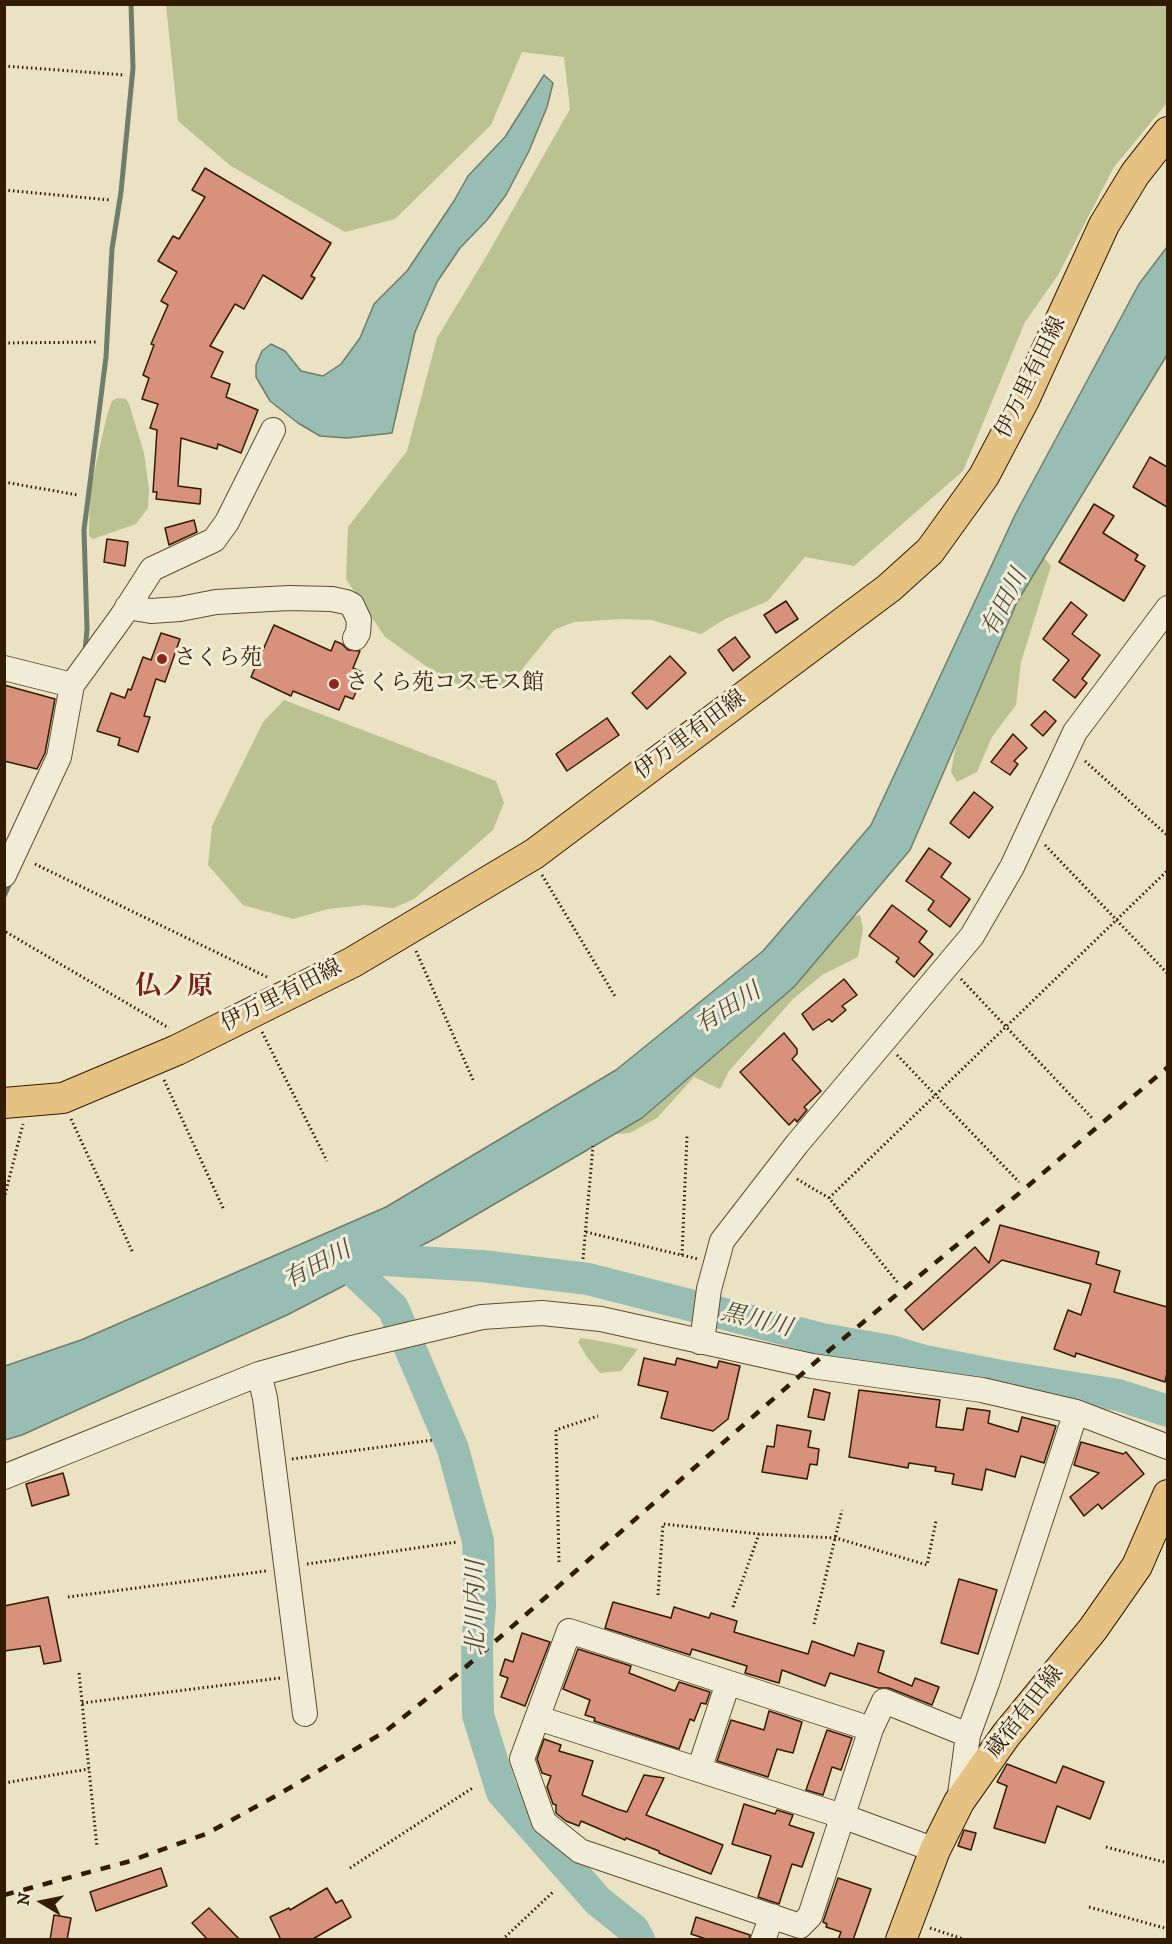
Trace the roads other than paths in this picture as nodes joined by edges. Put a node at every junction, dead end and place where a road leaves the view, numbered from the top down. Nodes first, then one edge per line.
1 (1167, 132) edge
2 (273, 430) dead end
3 (127, 607) junction
4 (1167, 608) edge
5 (355, 638) dead end
6 (4, 668) edge
7 (72, 685) junction
8 (4, 875) edge
9 (14, 1114) edge
10 (702, 1338) junction
11 (259, 1374) junction
12 (1076, 1412) junction
13 (1167, 1447) edge
14 (4, 1477) edge
15 (1167, 1495) edge
16 (728, 1683) junction
17 (305, 1714) dead end
18 (538, 1718) junction
19 (871, 1729) junction
20 (968, 1735) junction
21 (699, 1770) junction
22 (959, 1802) junction
23 (842, 1816) junction
24 (935, 1850) junction
25 (772, 1916) junction
26 (913, 1933) edge
27 (763, 1940) edge

1 - 9 main road, 伊万里有田線
2 - 3 street
3 - 5 street
3 - 7 street
4 - 10 street
6 - 7 street
7 - 8 street
10 - 11 street
10 - 12 street
11 - 14 street
11 - 17 street
12 - 13 street
12 - 20 street
15 - 22 main road, 蔵宿有田線
16 - 18 street
16 - 19 street
16 - 21 street
18 - 21 street
18 - 25 street
19 - 20 street
19 - 23 street
20 - 22 street
21 - 23 street
22 - 24 main road, 蔵宿有田線
23 - 24 street
23 - 25 street
24 - 26 main road, 蔵宿有田線
25 - 27 street

